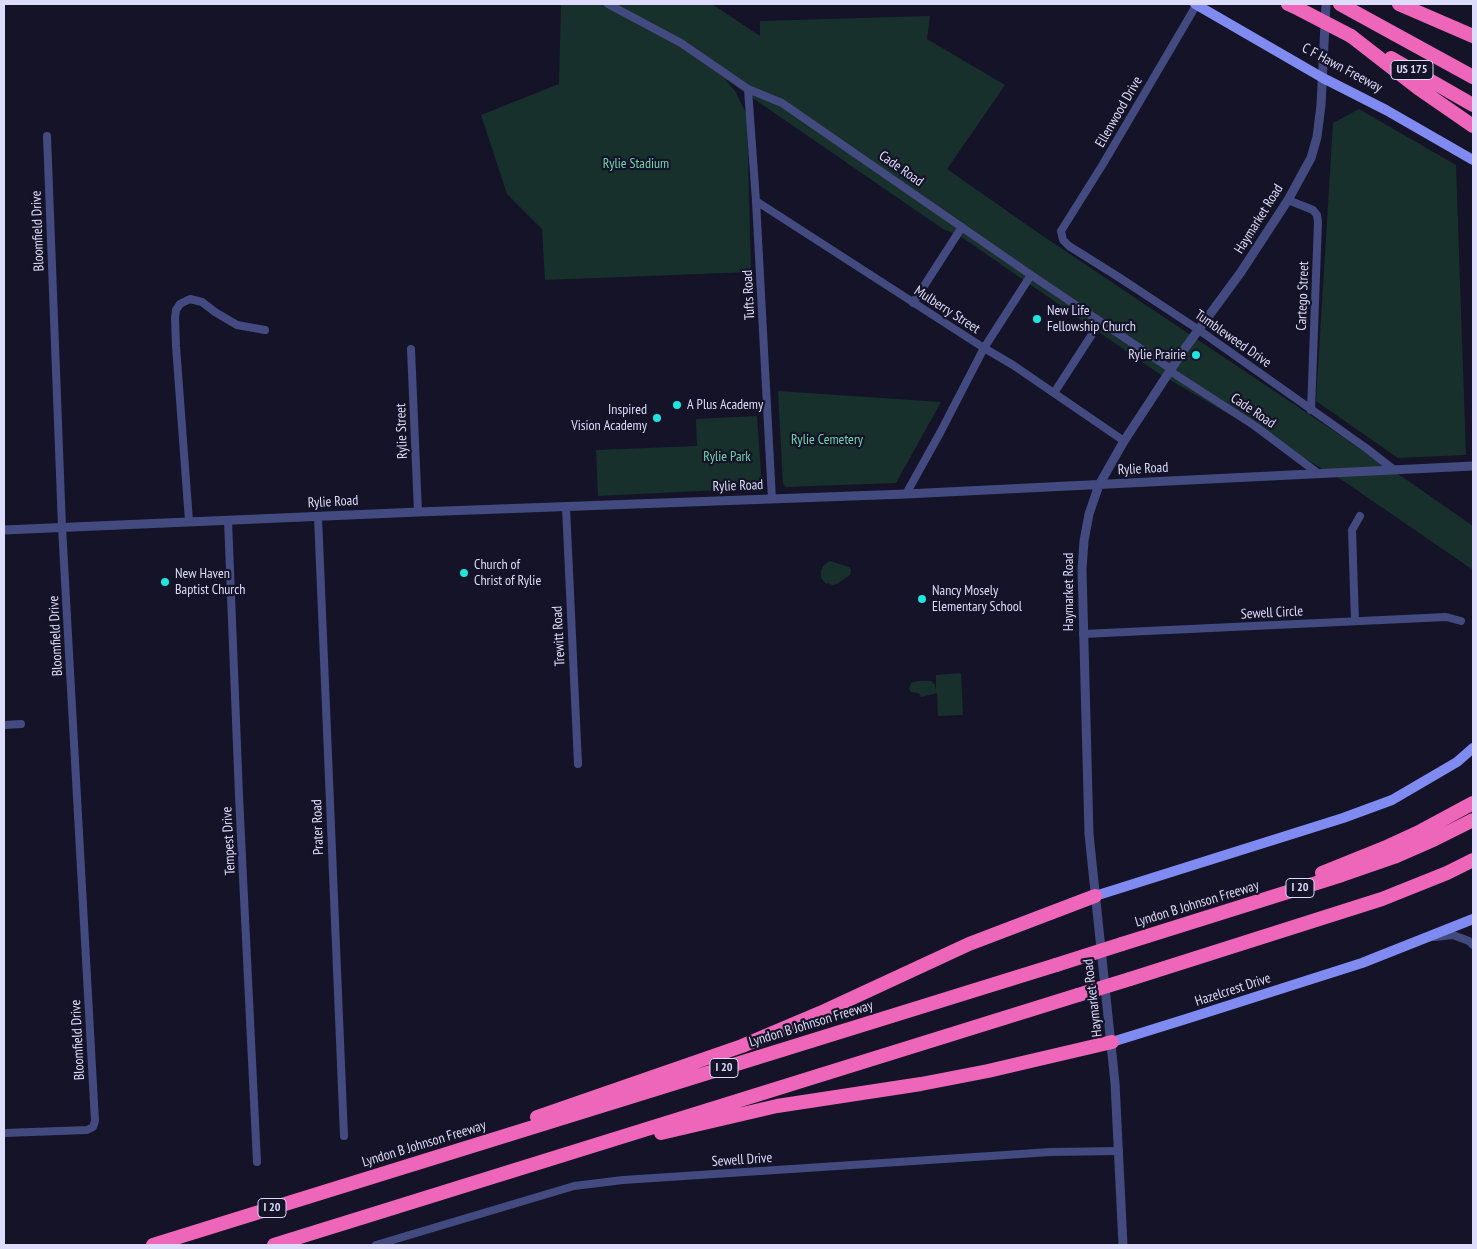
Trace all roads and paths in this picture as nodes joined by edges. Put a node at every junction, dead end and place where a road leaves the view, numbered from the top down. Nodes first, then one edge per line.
1 (608, 4) edge
2 (1196, 4) edge
3 (1326, 4) edge
4 (1399, 4) edge
5 (1294, 7) edge
6 (1346, 7) edge
7 (1351, 36) junction
8 (1473, 36) edge
9 (1473, 77) edge
10 (1323, 78) junction
11 (748, 89) junction
12 (1473, 105) edge
13 (1473, 126) edge
14 (47, 136) dead end
15 (1473, 160) edge
16 (1288, 200) junction
17 (756, 201) junction
18 (962, 227) junction
19 (1061, 231) joint
20 (1031, 275) junction
21 (913, 303) junction
22 (1100, 322) junction
23 (266, 330) dead end
24 (1200, 330) junction
25 (984, 348) junction
26 (411, 349) dead end
27 (1171, 370) junction
28 (1054, 393) junction
29 (1311, 410) junction
30 (1124, 441) junction
31 (1473, 466) edge
32 (1393, 469) junction
33 (1319, 474) junction
34 (1099, 486) junction
35 (906, 494) junction
36 (772, 499) junction
37 (566, 507) junction
38 (418, 512) junction
39 (1360, 516) dead end
40 (318, 517) junction
41 (228, 520) junction
42 (189, 522) junction
43 (62, 527) junction
44 (4, 530) edge
45 (1355, 621) junction
46 (1461, 621) dead end
47 (1083, 634) junction
48 (21, 724) dead end
49 (4, 725) edge
50 (1473, 748) edge
51 (578, 764) dead end
52 (1473, 803) edge
53 (1473, 820) edge
54 (1473, 860) edge
55 (1095, 896) junction
56 (1214, 915) junction
57 (1473, 920) edge
58 (1430, 937) junction
59 (1473, 945) edge
60 (1112, 1042) junction
61 (4, 1133) edge
62 (344, 1136) dead end
63 (1119, 1151) junction
64 (550, 1159) junction
65 (257, 1162) dead end
66 (391, 1171) junction
67 (153, 1245) edge
68 (274, 1245) edge
69 (376, 1245) edge
70 (1123, 1245) edge

1 - 11 street, Cade Road
2 - 10 main road, C F Hawn Freeway
2 - 19 street, Ellenwood Drive
3 - 10 street, Haymarket Road
4 - 8 highway
5 - 7 highway, US 175, bridge
6 - 9 highway, US 175
7 - 12 highway, US 175
7 - 13 highway
10 - 15 main road, C F Hawn Freeway
10 - 16 street, Haymarket Road
11 - 17 street, Tufts Road
11 - 18 street, Cade Road
14 - 43 street, Bloomfield Drive
16 - 24 street, Haymarket Road
16 - 29 street, Cartego Street
17 - 21 street, Mulberry Street
17 - 36 street, Tufts Road
18 - 20 street, Cade Road
18 - 21 street
19 - 24 street, Tumbleweed Drive
20 - 22 street, Cade Road
20 - 25 street
21 - 25 street, Mulberry Street
22 - 27 street, Cade Road
22 - 28 street
23 - 42 street
24 - 27 street, Haymarket Road
24 - 29 street, Tumbleweed Drive
25 - 28 street, Mulberry Street
25 - 35 street
26 - 38 street, Rylie Street
27 - 30 street, Haymarket Road
27 - 33 street, Cade Road
28 - 30 street, Mulberry Street
29 - 32 street, Tumbleweed Drive
30 - 34 street, Haymarket Road
31 - 32 street, Rylie Road
32 - 33 street, Rylie Road
33 - 34 street, Rylie Road
34 - 35 street, Rylie Road
34 - 47 street, Haymarket Road
35 - 36 street, Rylie Road
36 - 37 street, Rylie Road
37 - 38 street, Rylie Road
37 - 51 street, Trewitt Road
38 - 40 street, Rylie Road
39 - 45 street
40 - 41 street, Rylie Road
40 - 62 street, Prater Road
41 - 42 street, Rylie Road
41 - 65 street, Tempest Drive
42 - 43 street, Rylie Road
43 - 44 street, Rylie Road
43 - 61 street, Bloomfield Drive
45 - 46 street, Sewell Circle
45 - 47 street, Sewell Circle
47 - 55 street, Haymarket Road
48 - 49 street
50 - 55 main road
52 - 56 highway
53 - 56 highway, Lyndon B Johnson Freeway / I 20
54 - 64 highway, bridge
55 - 60 street, Haymarket Road
55 - 66 highway
56 - 66 highway, Lyndon B Johnson Freeway / I 20, bridge
57 - 58 main road
58 - 59 street
58 - 60 main road, Hazelcrest Drive
60 - 63 street, Haymarket Road
60 - 64 highway
63 - 69 street, Sewell Drive
63 - 70 street, Haymarket Road
64 - 68 highway
66 - 67 highway, Lyndon B Johnson Freeway / I 20

